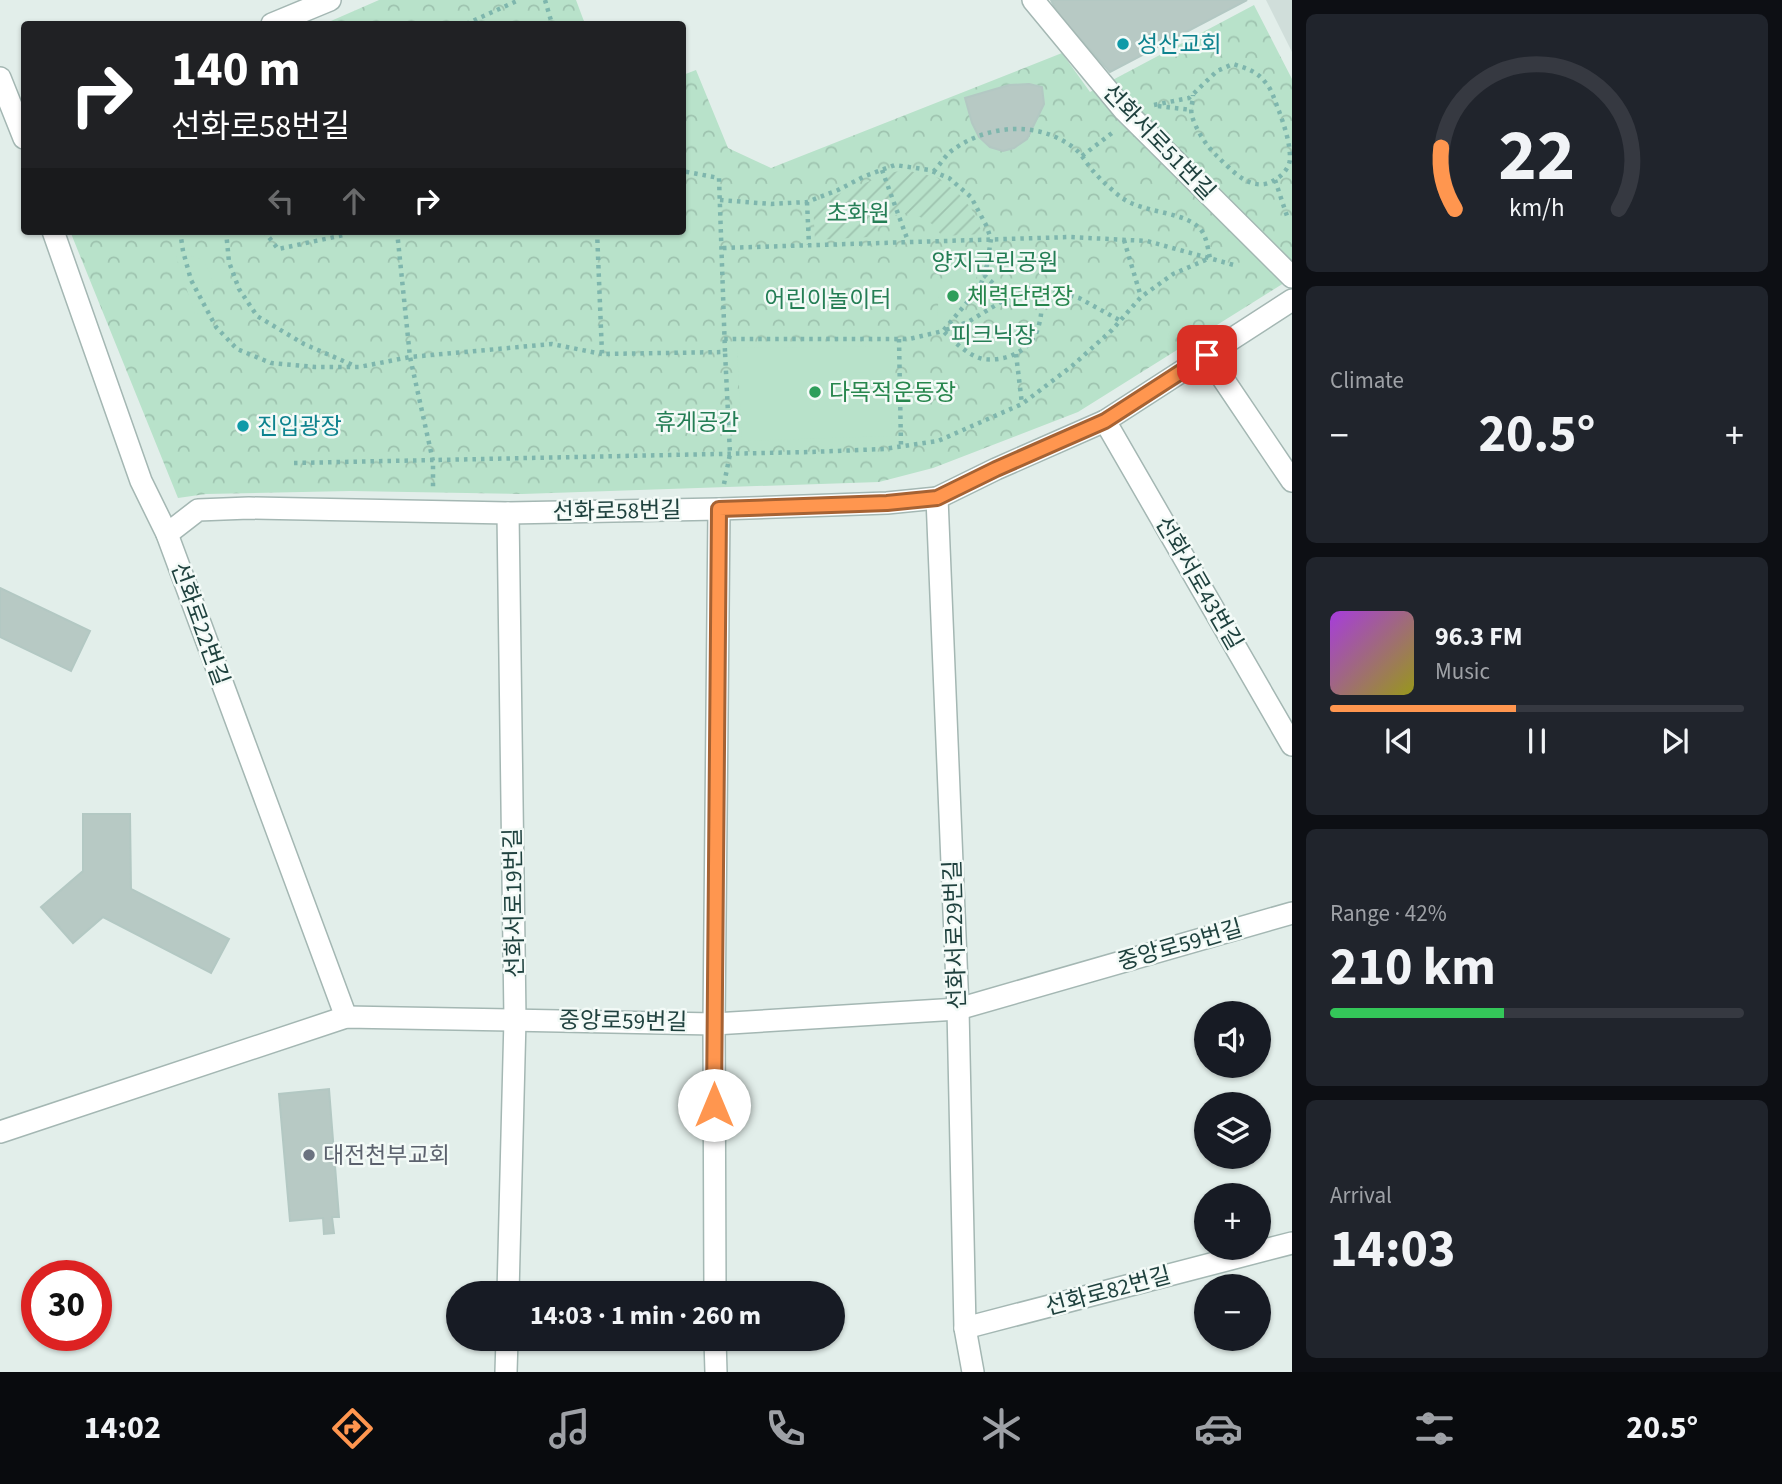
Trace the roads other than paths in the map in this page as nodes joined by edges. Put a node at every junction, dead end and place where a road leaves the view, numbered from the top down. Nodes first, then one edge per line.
1 (330, 0) edge
2 (1033, 0) edge
3 (279, 21) edge
4 (0, 78) edge
5 (21, 125) edge
6 (55, 235) edge
7 (1292, 277) edge
8 (1292, 300) edge
9 (1207, 355) junction
10 (1105, 421) junction
11 (1292, 481) edge
12 (937, 498) junction
13 (719, 509) junction
14 (508, 513) junction
15 (167, 534) junction
16 (1292, 745) edge
17 (1292, 913) edge
18 (958, 1009) junction
19 (346, 1017) junction
20 (515, 1019) junction
21 (714, 1024) junction
22 (0, 1132) edge
23 (1292, 1243) edge
24 (508, 1281) edge
25 (715, 1281) edge
26 (965, 1328) junction
27 (507, 1351) edge
28 (715, 1351) edge
29 (506, 1372) edge
30 (716, 1372) edge
31 (972, 1372) edge

1 - 3 street
2 - 7 street, 선화서로51번길
4 - 5 street
6 - 15 street, 선화로22번길
8 - 9 street, 선화로58번길
9 - 10 street, 선화로58번길
9 - 11 street
10 - 12 street, 선화로58번길
10 - 16 street, 선화서로43번길
12 - 13 street, 선화로58번길
12 - 18 street, 선화서로29번길
13 - 14 street, 선화로58번길
13 - 21 street
14 - 15 street, 선화로58번길
14 - 20 street, 선화서로19번길
15 - 19 street, 선화로22번길
17 - 18 street, 중앙로59번길
18 - 21 street, 중앙로59번길
18 - 26 street, 선화서로29번길
19 - 20 street, 중앙로59번길
19 - 22 street, 중앙로59번길
20 - 21 street, 중앙로59번길
20 - 24 street, 선화서로19번길
21 - 25 street
23 - 26 street, 선화로82번길
26 - 31 street, 선화서로29번길
27 - 29 street
28 - 30 street

